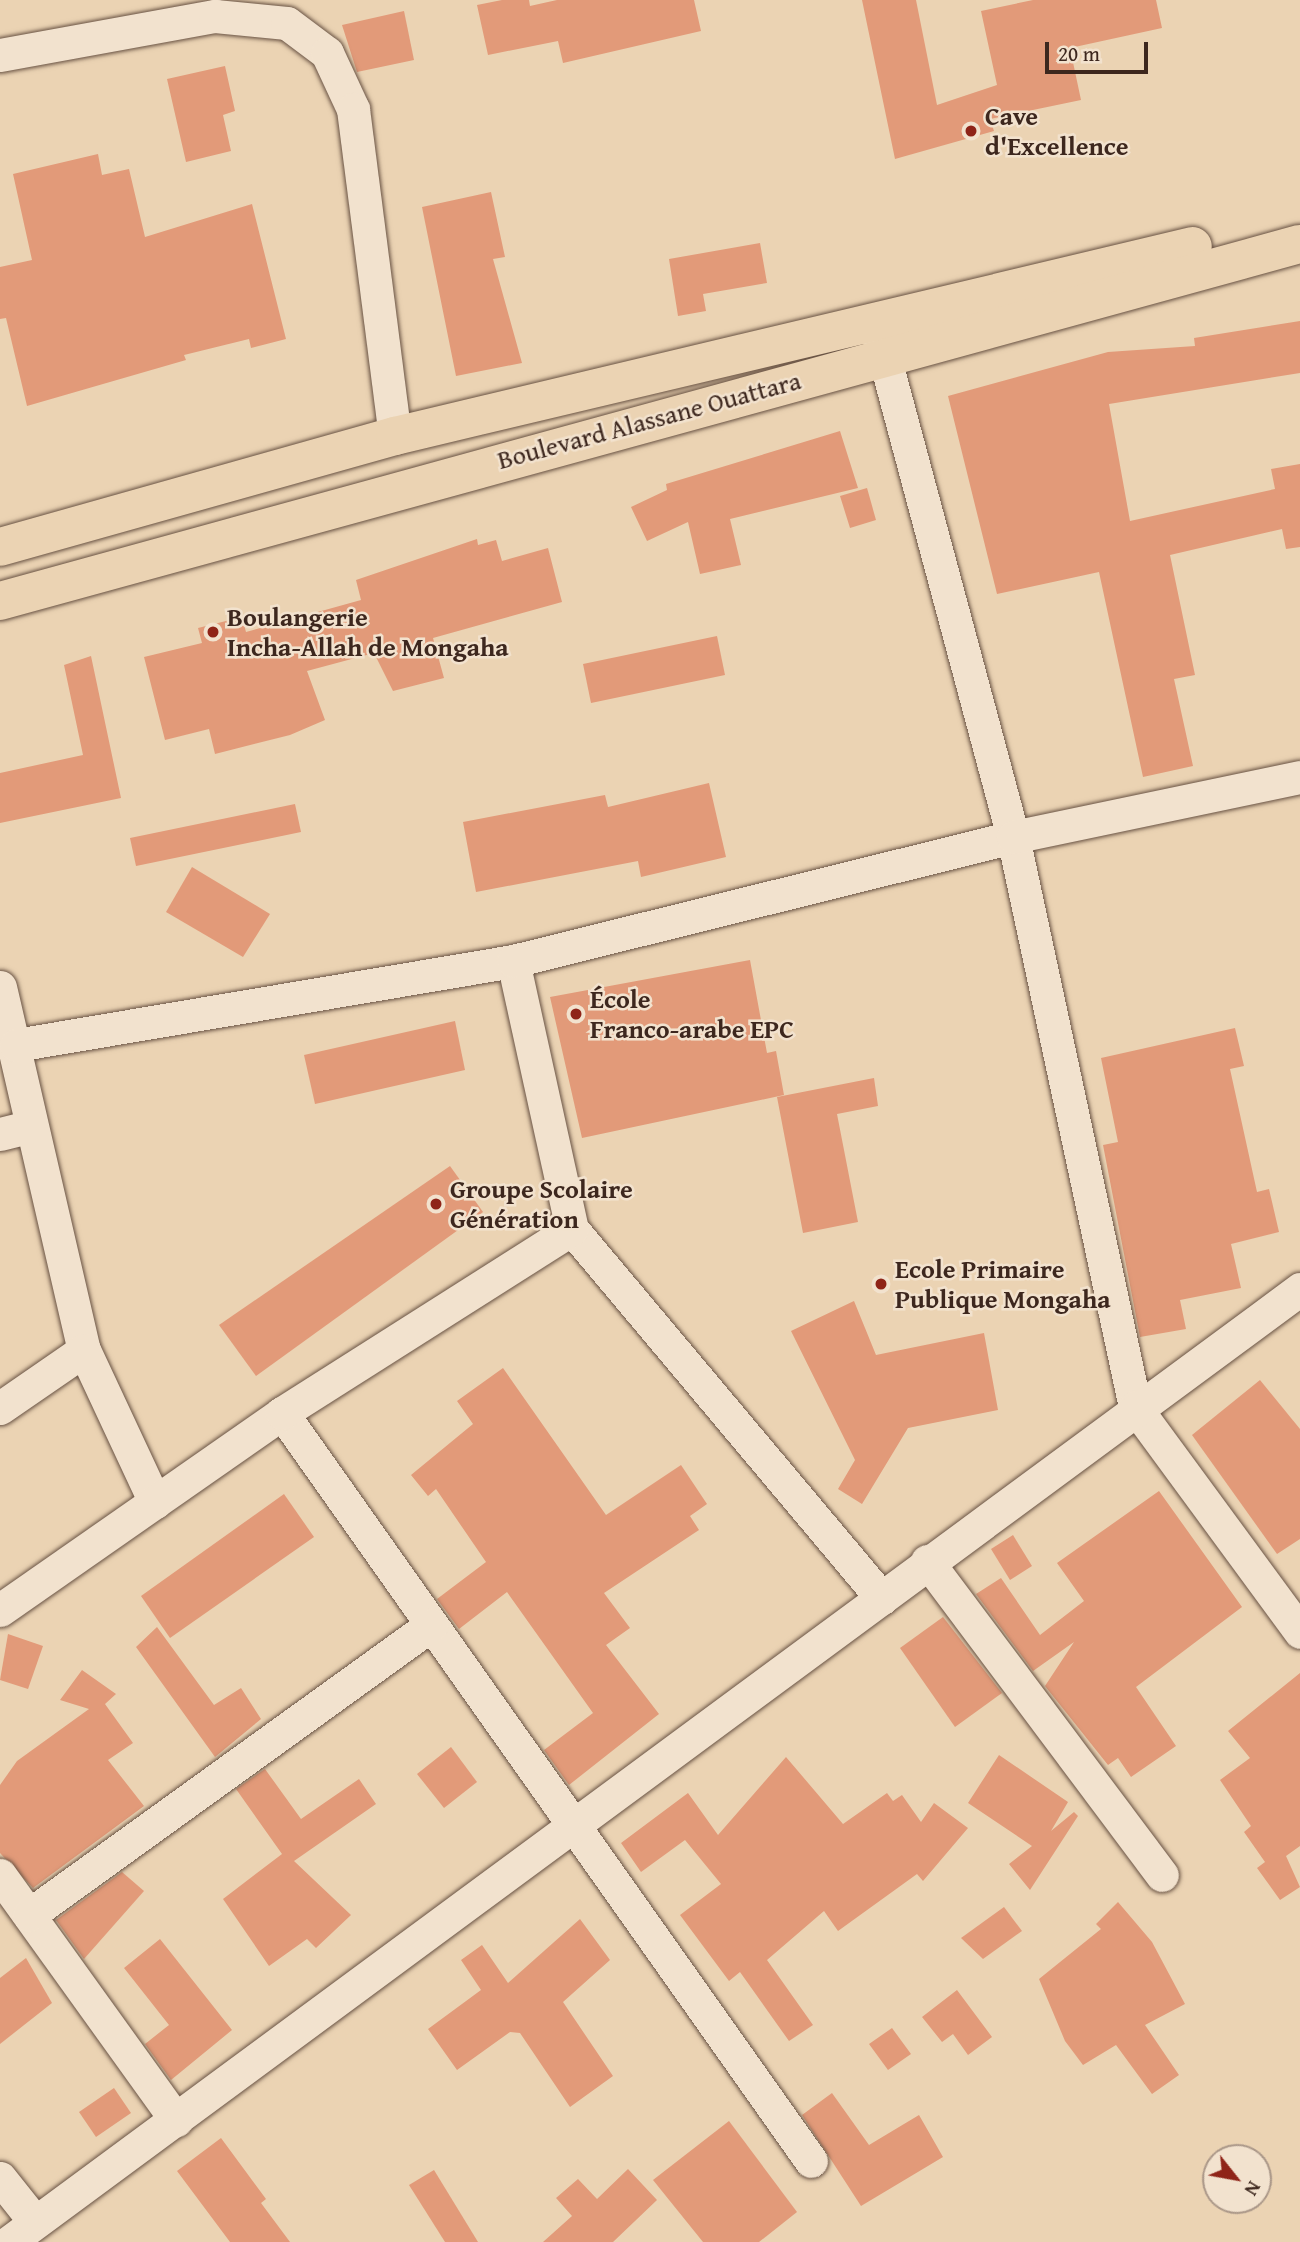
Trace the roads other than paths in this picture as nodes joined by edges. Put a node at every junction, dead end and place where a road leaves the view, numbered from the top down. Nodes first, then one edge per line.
1 (0, 55) edge
2 (1300, 220) edge
3 (1300, 244) edge
4 (879, 340) junction
5 (395, 436) junction
6 (0, 547) edge
7 (0, 601) edge
8 (1300, 777) edge
9 (1013, 837) junction
10 (513, 961) junction
11 (0, 987) edge
12 (16, 1045) junction
13 (15, 1130) edge
14 (572, 1229) junction
15 (1300, 1289) edge
16 (84, 1350) junction
17 (1135, 1407) junction
18 (0, 1408) edge
19 (282, 1413) junction
20 (155, 1502) junction
21 (927, 1561) junction
22 (882, 1598) junction
23 (0, 1610) edge
24 (431, 1625) junction
25 (1300, 1632) edge
26 (575, 1826) junction
27 (0, 1875) edge
28 (1162, 1875) dead end
29 (29, 1915) junction
30 (176, 2120) junction
31 (811, 2161) dead end
32 (0, 2178) edge
33 (35, 2222) junction
34 (9, 2242) edge

1 - 5 street
2 - 4 main road, Boulevard Alassane Ouattara
3 - 4 main road, Boulevard Alassane Ouattara
4 - 5 main road, Boulevard Alassane Ouattara
4 - 7 main road, Boulevard Alassane Ouattara
4 - 9 street
5 - 6 main road, Boulevard Alassane Ouattara
8 - 9 street
9 - 10 street
9 - 17 street
10 - 12 street
10 - 14 street
11 - 12 street
12 - 13 street
13 - 16 street
14 - 19 street
14 - 22 street
15 - 17 street
16 - 18 street
16 - 20 street
17 - 21 street
17 - 25 street
19 - 20 street
19 - 24 street
20 - 23 street
21 - 22 street
21 - 28 street
22 - 26 street
24 - 26 street
24 - 29 street
26 - 30 street
26 - 31 street
27 - 29 street
29 - 30 street
30 - 33 street
32 - 33 street
33 - 34 street

